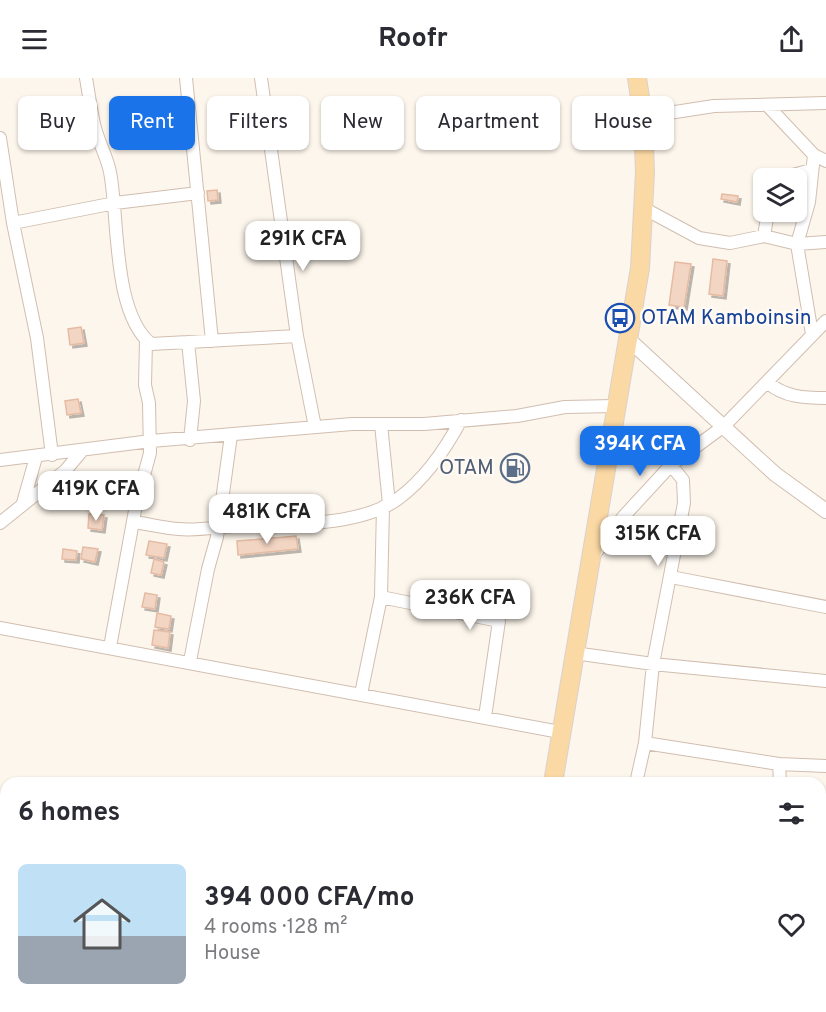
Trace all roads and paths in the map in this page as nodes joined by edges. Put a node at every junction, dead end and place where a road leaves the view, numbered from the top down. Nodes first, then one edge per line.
1 (86, 78) edge
2 (186, 78) edge
3 (261, 78) edge
4 (637, 78) edge
5 (640, 96) edge
6 (823, 101) edge
7 (767, 105) junction
8 (674, 112) edge
9 (0, 138) edge
10 (644, 150) edge
11 (814, 155) junction
12 (826, 161) edge
13 (811, 170) junction
14 (807, 171) edge
15 (198, 193) junction
16 (115, 203) junction
17 (645, 209) junction
18 (766, 222) edge
19 (13, 224) junction
20 (764, 236) junction
21 (826, 242) edge
22 (797, 244) junction
23 (826, 321) edge
24 (812, 334) junction
25 (297, 336) junction
26 (628, 339) junction
27 (146, 340) junction
28 (212, 341) junction
29 (188, 342) junction
30 (768, 383) junction
31 (826, 398) edge
32 (615, 406) junction
33 (461, 420) junction
34 (381, 424) junction
35 (724, 426) junction
36 (315, 427) junction
37 (231, 435) junction
38 (190, 440) junction
39 (151, 441) junction
40 (81, 452) junction
41 (52, 455) junction
42 (36, 457) junction
43 (0, 460) edge
44 (671, 465) junction
45 (23, 503) junction
46 (386, 506) junction
47 (826, 511) edge
48 (134, 522) junction
49 (0, 523) edge
50 (219, 527) junction
51 (589, 561) junction
52 (671, 577) junction
53 (381, 597) junction
54 (826, 607) edge
55 (0, 628) edge
56 (110, 647) junction
57 (574, 653) junction
58 (190, 662) junction
59 (652, 664) junction
60 (826, 681) edge
61 (360, 694) junction
62 (486, 717) junction
63 (561, 732) junction
64 (645, 742) junction
65 (779, 764) junction
66 (826, 766) edge
67 (554, 777) edge
68 (637, 777) edge
69 (780, 777) edge

1 - 16 street
2 - 15 street
3 - 25 street
4 - 5 main road
6 - 7 street
7 - 8 street
7 - 11 street
9 - 19 street
10 - 17 main road
11 - 12 street
11 - 13 street
13 - 14 street
13 - 22 street
15 - 16 street
15 - 28 street
16 - 19 street
16 - 27 street
17 - 20 street
17 - 26 main road
18 - 20 street
19 - 41 street
20 - 22 street
21 - 22 street
22 - 24 street
23 - 24 street
24 - 30 street
25 - 28 street
25 - 36 street
26 - 32 main road
26 - 35 street
27 - 29 street
27 - 39 street
28 - 29 street
29 - 38 street
30 - 31 street
30 - 35 street
32 - 33 street
32 - 51 main road
33 - 34 street
33 - 46 street
34 - 36 street
34 - 46 street
35 - 44 street
35 - 47 street
36 - 37 street
37 - 38 street
37 - 50 street
38 - 39 street
39 - 40 street
39 - 48 street
40 - 41 street
40 - 45 street
41 - 42 street
42 - 43 street
42 - 45 street
44 - 51 street
44 - 52 street
45 - 49 street
46 - 50 street
46 - 53 street
48 - 50 street
48 - 56 street
50 - 58 street
51 - 57 main road
52 - 54 street
52 - 59 street
53 - 61 street
53 - 62 street
55 - 56 street
56 - 58 street
57 - 59 street
57 - 63 main road
58 - 61 street
59 - 60 street
59 - 64 street
61 - 62 street
62 - 63 street
63 - 67 main road
64 - 65 street
64 - 68 street
65 - 66 street
65 - 69 street

